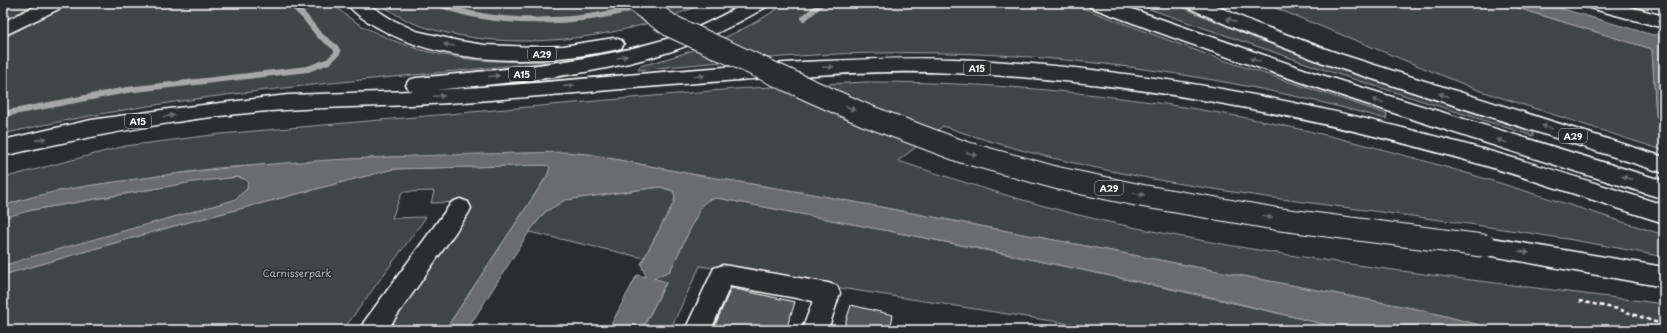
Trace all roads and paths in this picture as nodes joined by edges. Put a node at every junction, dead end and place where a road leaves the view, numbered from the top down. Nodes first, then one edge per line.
1 (56, 3) edge
2 (356, 3) edge
3 (638, 3) edge
4 (660, 3) edge
5 (732, 3) edge
6 (759, 3) edge
7 (1097, 3) edge
8 (1194, 3) edge
9 (1593, 3) edge
10 (1664, 22) edge
11 (3, 30) edge
12 (751, 63) junction
13 (275, 104) junction
14 (3, 148) edge
15 (1664, 165) edge
16 (1664, 190) edge
17 (460, 208) dead end
18 (1664, 214) edge
19 (1664, 277) edge
20 (1579, 301) dead end
21 (1664, 324) edge
22 (373, 330) edge
23 (698, 330) edge
24 (815, 330) edge

1 - 11 main road
5 -> 2 main road, A29
3 - 12 main road, A29, bridge
4 - 12 main road, bridge
13 -> 6 main road, A15
16 -> 7 main road, A29
15 -> 8 main road, A29
9 - 10 main road
12 -> 19 main road, A29, bridge
14 -> 13 main road, A15
13 -> 18 main road, A15
17 - 22 main road
20 - 21 path
23 - 24 main road

